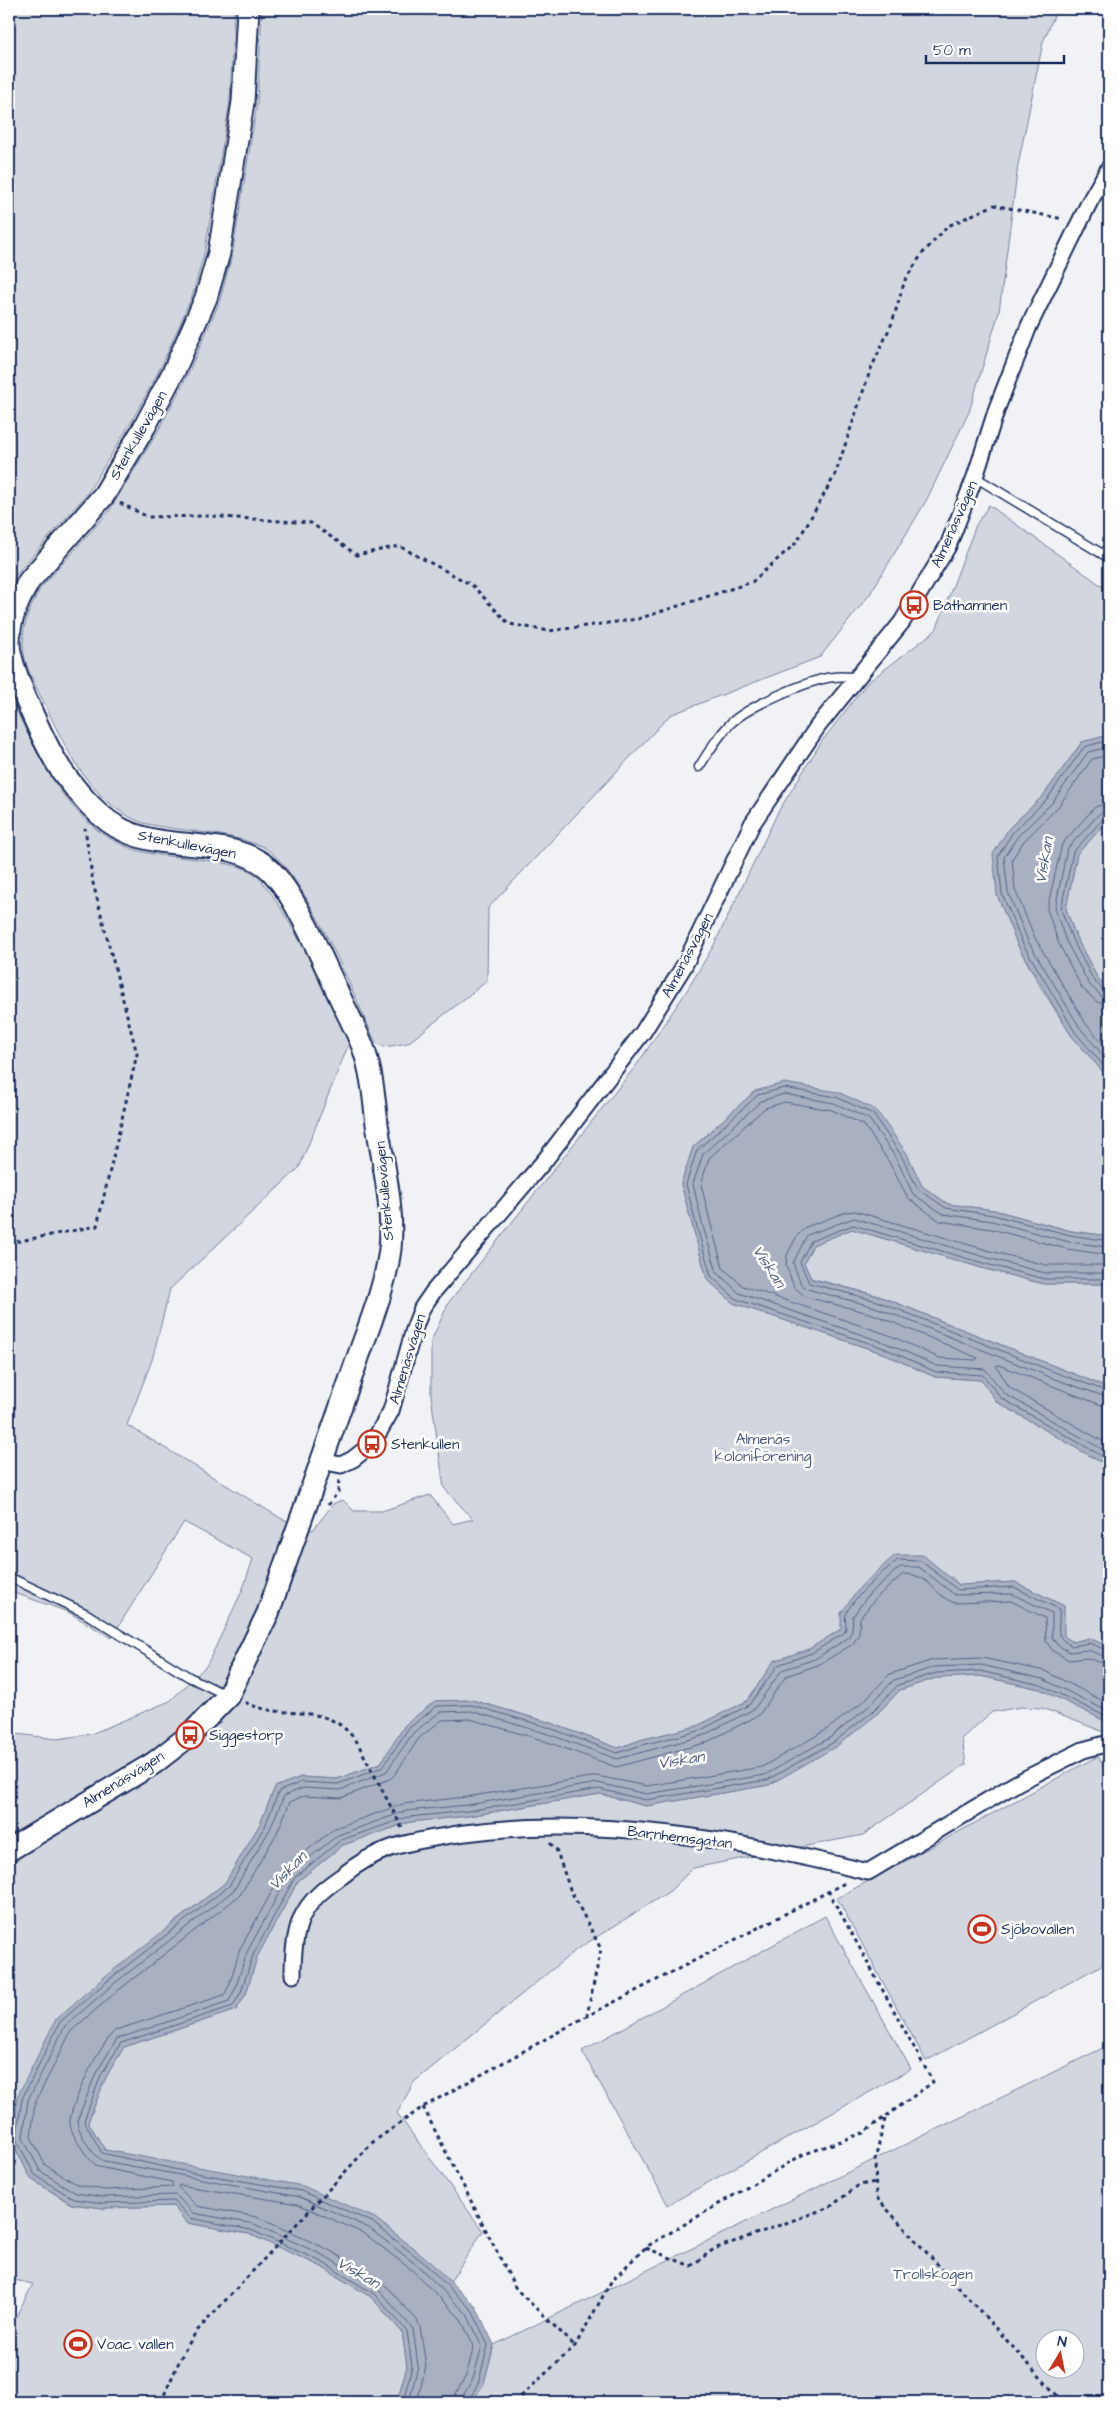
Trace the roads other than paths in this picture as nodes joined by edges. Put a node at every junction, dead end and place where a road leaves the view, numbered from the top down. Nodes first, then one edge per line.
1 (248, 9) edge
2 (1109, 168) edge
3 (975, 477) junction
4 (1109, 558) edge
5 (856, 677) junction
6 (700, 767) dead end
7 (321, 1461) junction
8 (9, 1577) edge
9 (228, 1696) junction
10 (1109, 1743) edge
11 (9, 1850) edge
12 (294, 1975) dead end

1 - 7 street, Stenkullevägen
2 - 3 street, Almenäsvägen
3 - 4 lane
3 - 5 street, Almenäsvägen
5 - 6 lane
5 - 7 street, Almenäsvägen
7 - 9 street, Almenäsvägen
8 - 9 lane
9 - 11 street, Almenäsvägen
10 - 12 street, Barnhemsgatan

